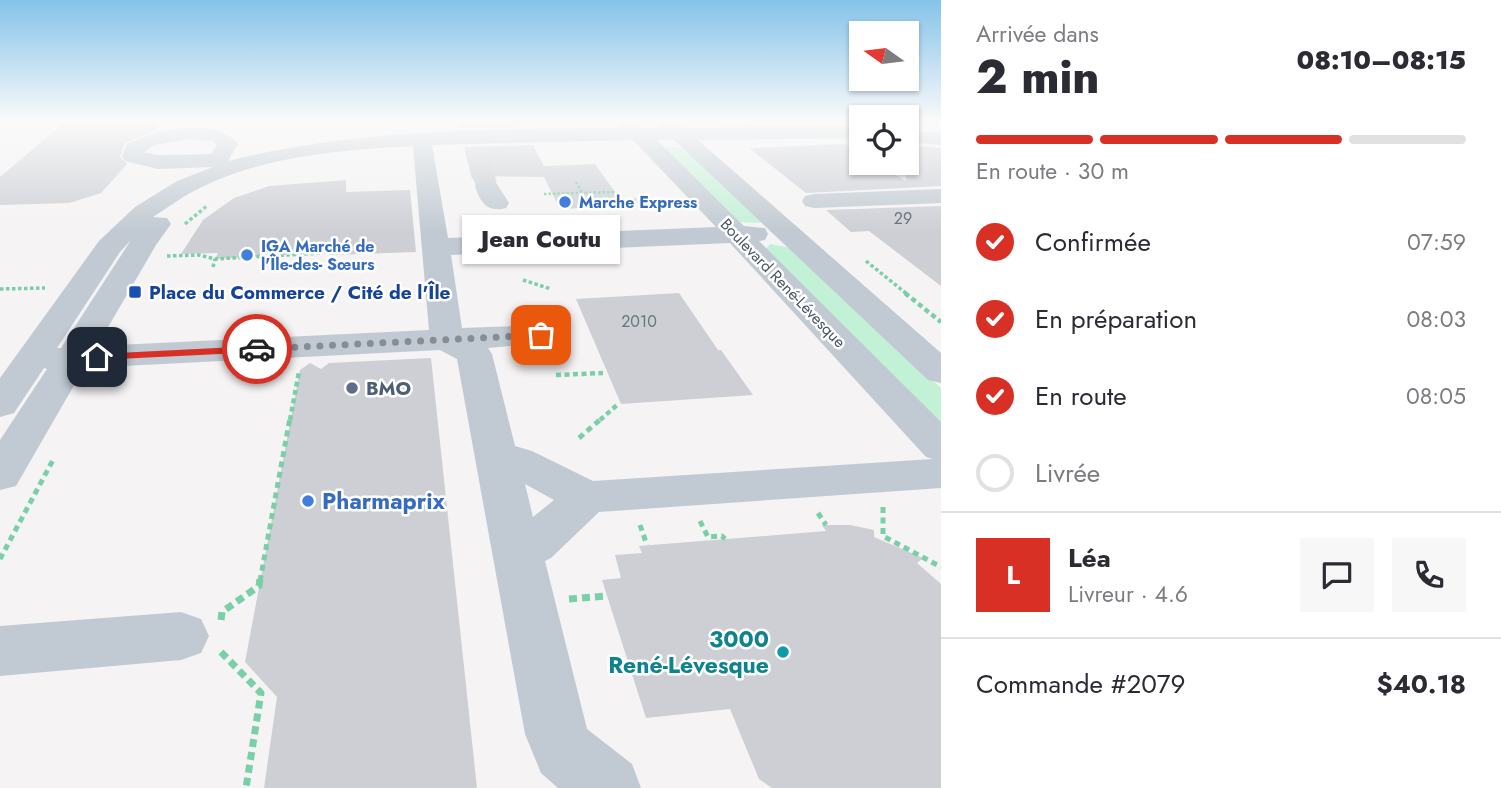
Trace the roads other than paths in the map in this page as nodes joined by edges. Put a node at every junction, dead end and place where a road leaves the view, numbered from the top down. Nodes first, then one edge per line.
1 (274, 158) edge
2 (425, 158) edge
3 (661, 158) edge
4 (705, 158) edge
5 (236, 166) junction
6 (941, 196) edge
7 (814, 201) dead end
8 (788, 233) junction
9 (738, 235) junction
10 (436, 247) junction
11 (541, 335) dead end
12 (447, 340) junction
13 (72, 358) junction
14 (32, 360) junction
15 (941, 372) edge
16 (0, 405) edge
17 (941, 447) edge
18 (497, 458) junction
19 (941, 473) edge
20 (0, 475) edge
21 (587, 497) junction
22 (516, 554) junction
23 (213, 624) road end
24 (0, 651) edge
25 (608, 788) edge

1 - 5 street
2 - 10 street
3 - 9 street, Boulevard René-Lévesque
4 - 8 street, Boulevard René-Lévesque
5 - 13 street
5 - 14 street
6 - 7 street
8 - 9 street
8 - 15 street, Boulevard René-Lévesque
9 - 10 street
9 - 17 street, Boulevard René-Lévesque
10 - 12 street
11 - 12 street
12 - 13 street
12 - 18 street
13 - 14 street
13 - 20 street
14 - 16 street
18 - 21 street
18 - 22 street
19 - 21 street
21 - 22 street
22 - 25 street
23 - 24 street

